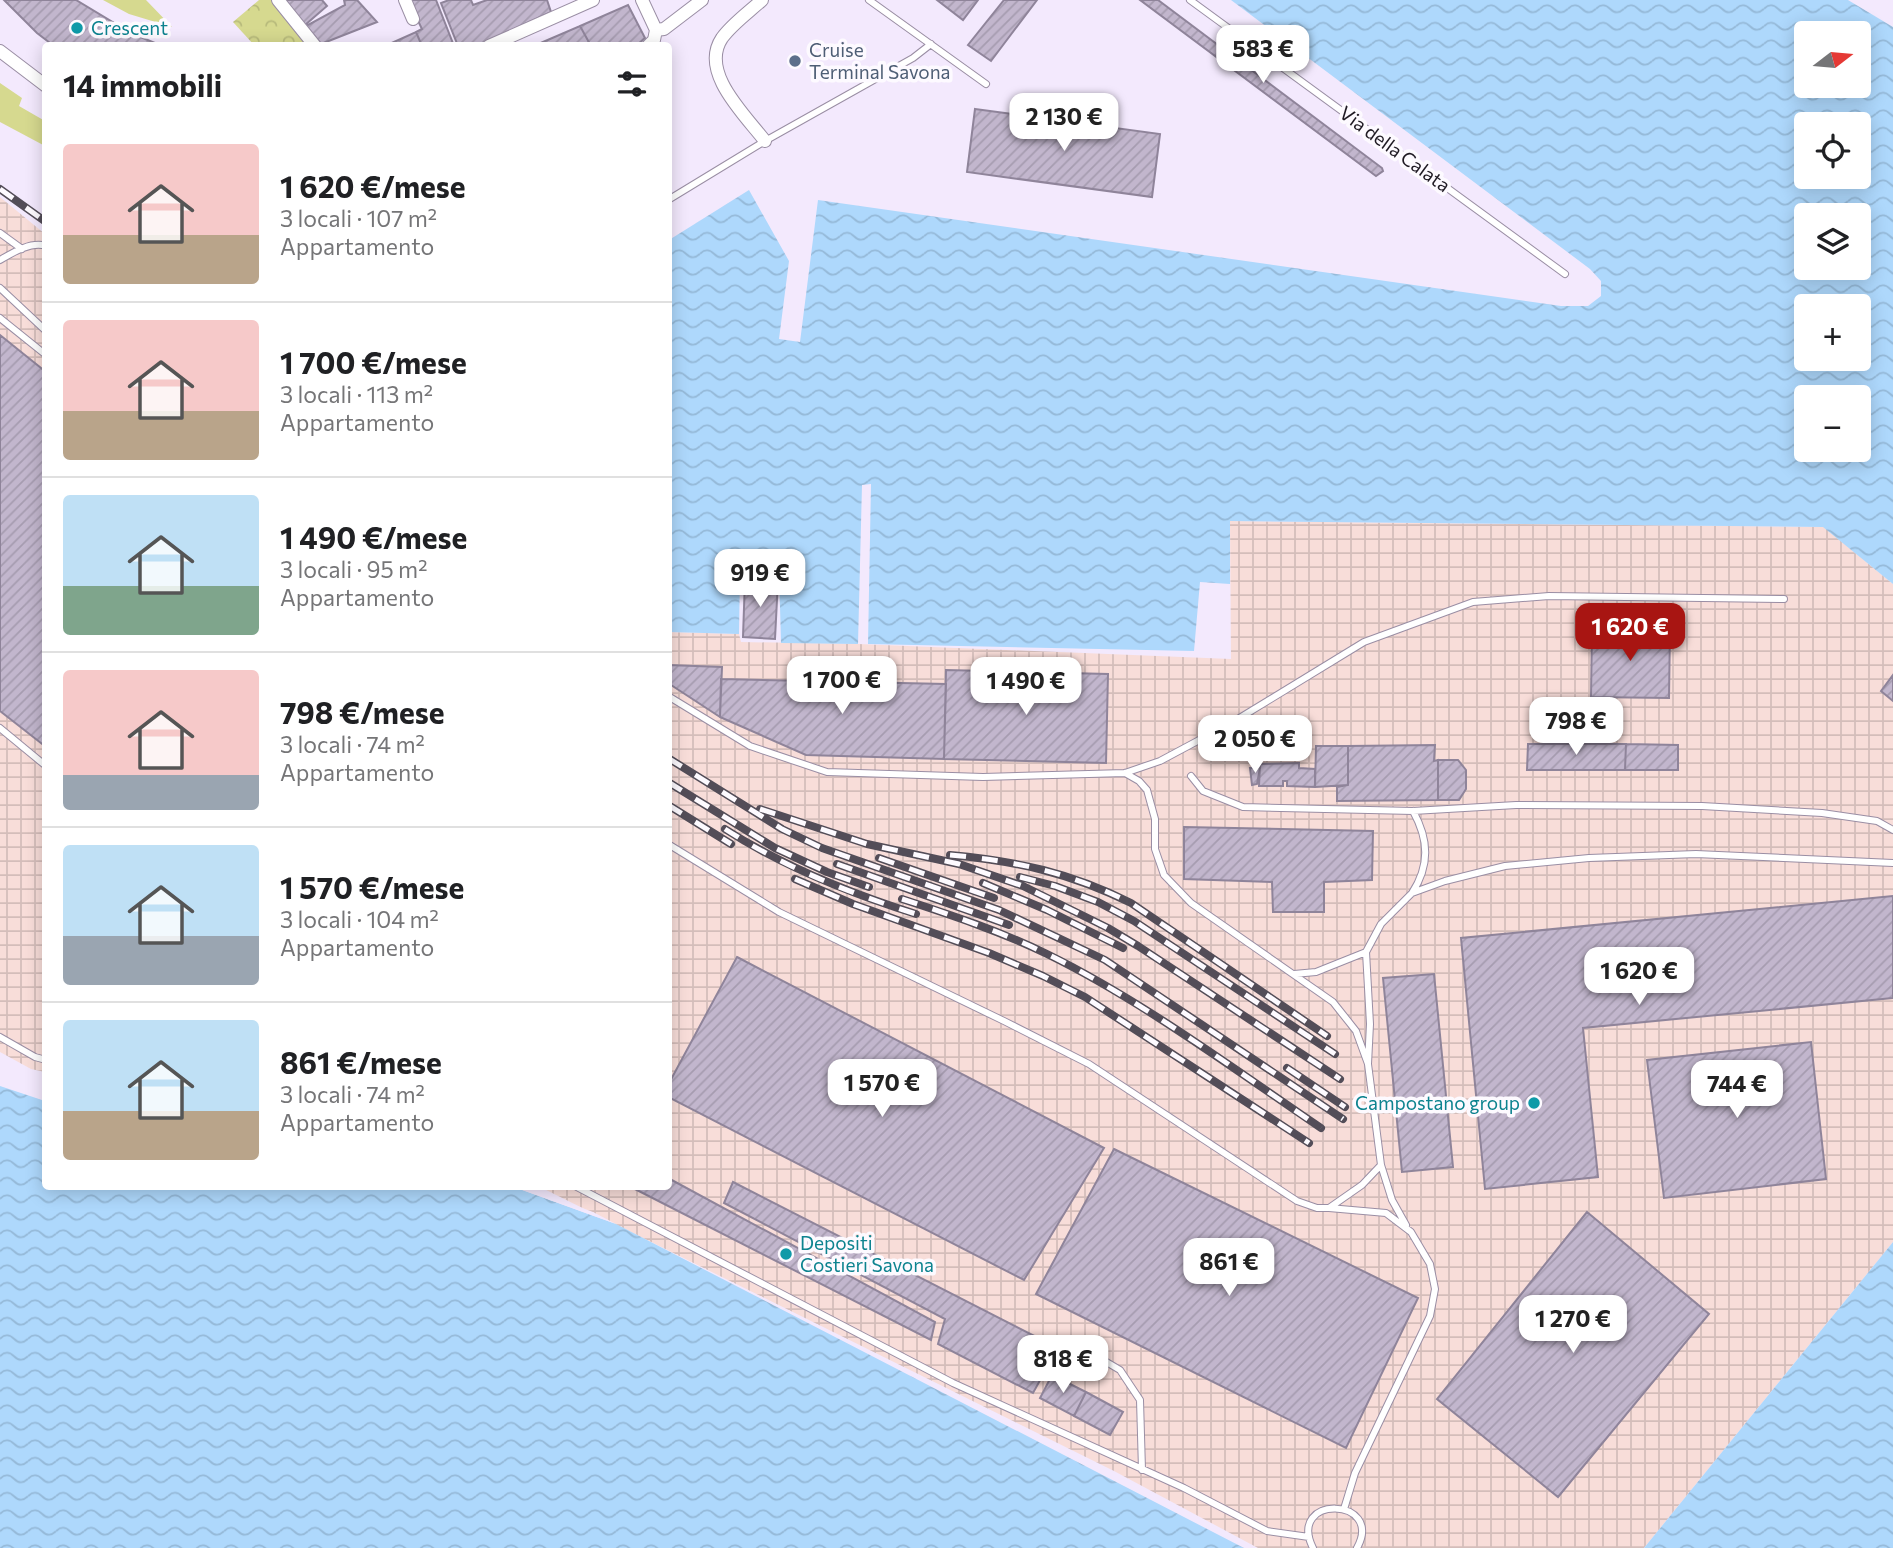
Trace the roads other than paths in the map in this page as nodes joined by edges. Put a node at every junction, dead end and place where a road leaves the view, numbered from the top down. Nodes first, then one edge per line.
1 (278, 0) edge
2 (405, 0) edge
3 (593, 0) edge
4 (642, 0) edge
5 (762, 0) edge
6 (869, 0) edge
7 (1190, 0) edge
8 (699, 1) edge
9 (568, 5) edge
10 (413, 19) dead end
11 (656, 30) junction
12 (312, 42) edge
13 (497, 42) edge
14 (652, 42) edge
15 (931, 44) junction
16 (0, 51) edge
17 (42, 83) edge
18 (986, 84) dead end
19 (765, 141) junction
20 (672, 198) edge
21 (0, 233) edge
22 (42, 245) edge
23 (22, 249) junction
24 (0, 261) edge
25 (1565, 274) dead end
26 (0, 288) edge
27 (0, 318) edge
28 (42, 327) edge
29 (42, 352) edge
30 (1784, 598) dead end
31 (672, 698) edge
32 (0, 729) edge
33 (42, 762) edge
34 (1125, 773) junction
35 (1191, 776) dead end
36 (1413, 811) junction
37 (1893, 830) edge
38 (672, 846) edge
39 (1893, 863) edge
40 (1412, 893) junction
41 (1366, 952) junction
42 (1294, 974) junction
43 (0, 1037) edge
44 (42, 1059) edge
45 (1368, 1064) junction
46 (1381, 1165) junction
47 (583, 1190) edge
48 (1329, 1208) junction
49 (1411, 1232) junction
50 (1086, 1350) dead end
51 (1142, 1470) junction
52 (1344, 1509) junction
53 (1361, 1535) junction
54 (1309, 1537) junction
55 (1313, 1548) edge
56 (1357, 1548) edge
57 (1365, 1548) edge

1 - 12 street
2 - 10 street
3 - 9 street
4 - 11 street
5 - 19 street
6 - 15 lane
7 - 25 lane, Via della Calata
8 - 11 street
9 - 13 street
11 - 14 street
15 - 18 lane
15 - 19 lane
16 - 17 street
19 - 20 lane
21 - 23 lane
22 - 23 lane
23 - 24 lane
26 - 28 lane
27 - 29 lane
30 - 34 lane
31 - 34 lane
32 - 33 lane
34 - 42 lane
35 - 36 lane
36 - 37 lane
36 - 40 lane
38 - 48 lane
39 - 40 lane
40 - 41 lane
41 - 42 lane
41 - 45 lane
42 - 45 lane
43 - 44 lane
45 - 46 lane
46 - 48 lane
46 - 49 lane
47 - 51 lane
48 - 49 lane
49 - 52 lane
50 - 51 lane
51 - 54 lane
52 - 53 lane
52 - 54 lane
53 - 56 lane
53 - 57 lane
54 - 55 lane

